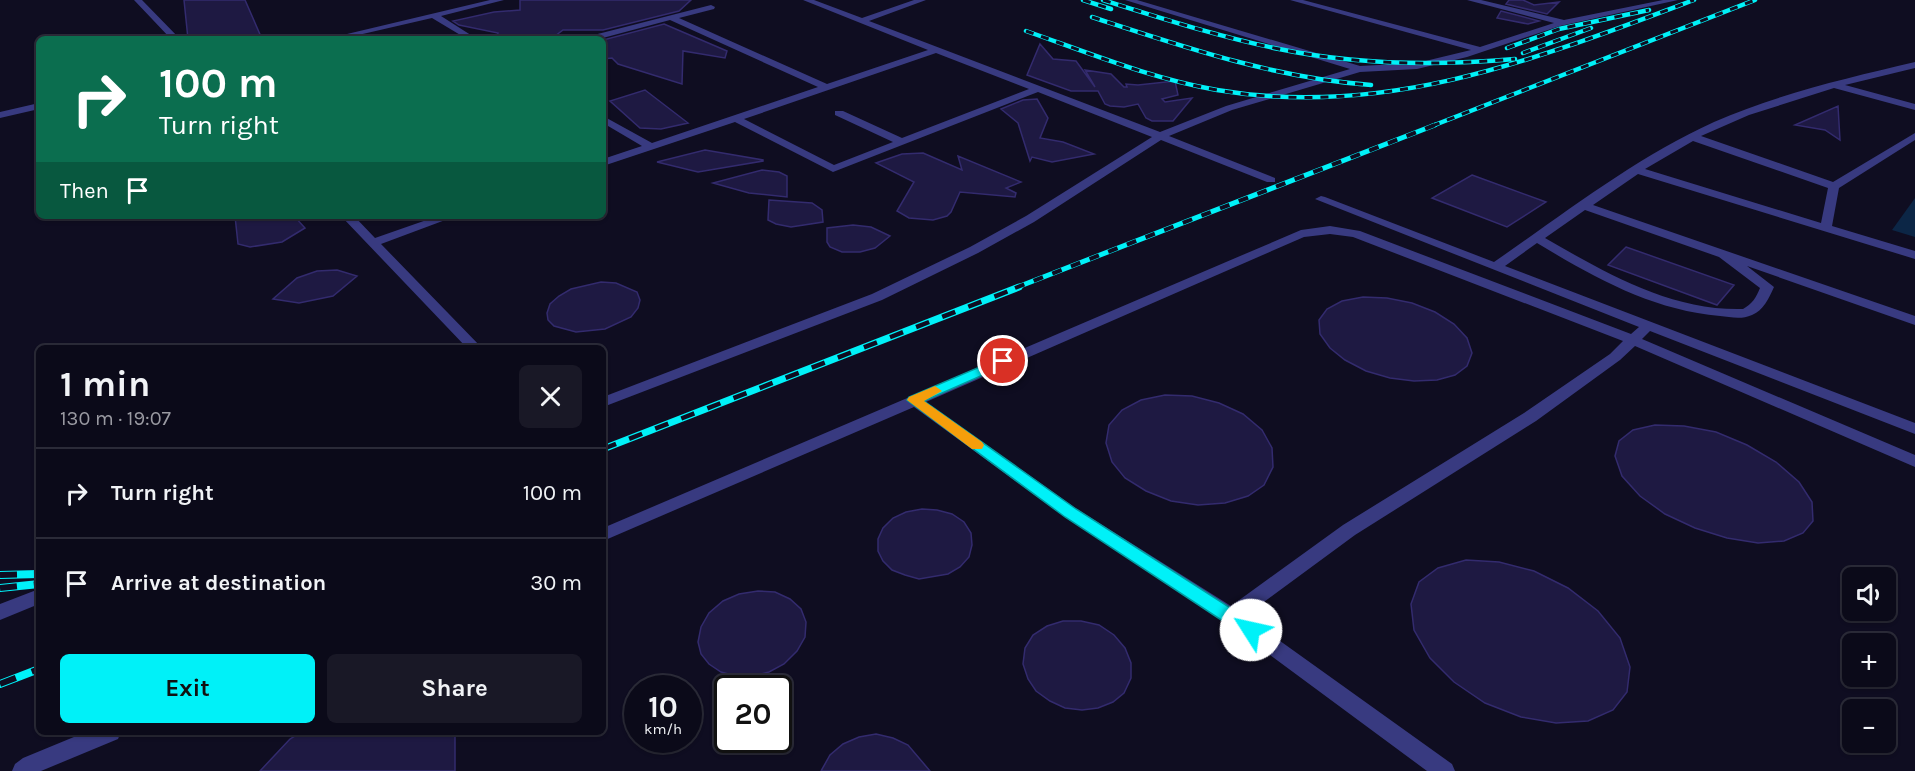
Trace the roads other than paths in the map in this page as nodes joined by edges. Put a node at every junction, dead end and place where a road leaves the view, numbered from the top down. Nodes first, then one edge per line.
1 (138, 0) edge
2 (500, 0) edge
3 (807, 0) edge
4 (922, 0) edge
5 (1129, 0) edge
6 (1294, 0) edge
7 (1471, 0) edge
8 (1674, 0) edge
9 (711, 8) dead end
10 (433, 15) junction
11 (672, 18) junction
12 (862, 21) junction
13 (1565, 22) junction
14 (173, 36) edge
15 (343, 36) edge
16 (468, 36) edge
17 (601, 36) edge
18 (936, 50) junction
19 (1480, 50) junction
20 (1915, 65) edge
21 (1360, 69) junction
22 (1835, 85) junction
23 (826, 87) junction
24 (1037, 89) junction
25 (36, 107) edge
26 (1915, 107) edge
27 (839, 113) dead end
28 (0, 115) edge
29 (735, 118) junction
30 (606, 120) edge
31 (1160, 136) junction
32 (1915, 136) edge
33 (1693, 137) junction
34 (902, 142) junction
35 (651, 147) junction
36 (606, 162) edge
37 (1636, 170) junction
38 (1270, 180) dead end
39 (1834, 186) junction
40 (1321, 199) dead end
41 (1585, 206) junction
42 (349, 219) edge
43 (441, 219) edge
44 (1826, 228) junction
45 (1537, 238) junction
46 (372, 243) junction
47 (1723, 254) junction
48 (1915, 255) edge
49 (1496, 266) junction
50 (1915, 321) edge
51 (1648, 326) junction
52 (1633, 340) junction
53 (472, 345) edge
54 (914, 400) junction
55 (606, 401) edge
56 (1915, 429) edge
57 (1915, 461) edge
58 (606, 534) edge
59 (36, 597) edge
60 (0, 612) edge
61 (1231, 616) junction
62 (103, 735) edge
63 (23, 771) edge
64 (1444, 771) edge

1 - 14 lane
2 - 10 lane
3 - 12 lane
4 - 12 lane
5 - 21 lane
6 - 19 lane
7 - 13 lane
8 - 13 lane
9 - 11 lane
10 - 15 lane
10 - 16 lane
11 - 17 lane
11 - 23 lane
12 - 18 lane
13 - 19 lane
18 - 23 lane
18 - 24 lane
19 - 21 lane
20 - 22 lane
21 - 31 lane
22 - 26 lane
22 - 33 lane
23 - 29 lane
24 - 31 lane
24 - 34 lane
25 - 28 lane
27 - 34 lane
29 - 34 lane
29 - 35 lane
30 - 35 lane
31 - 38 lane
31 - 55 lane
32 - 39 lane
33 - 37 lane
33 - 39 lane
35 - 36 lane
37 - 41 lane
37 - 44 lane
39 - 44 lane
40 - 49 lane
41 - 45 lane
41 - 47 lane
42 - 46 lane
43 - 46 lane
44 - 48 lane
45 - 47 lane
45 - 49 lane
46 - 53 lane
47 - 50 lane
49 - 51 lane
51 - 52 lane
51 - 56 lane
52 - 54 lane
52 - 57 lane
52 - 61 lane
54 - 58 lane
54 - 61 lane
59 - 60 lane
61 - 64 lane
62 - 63 lane

